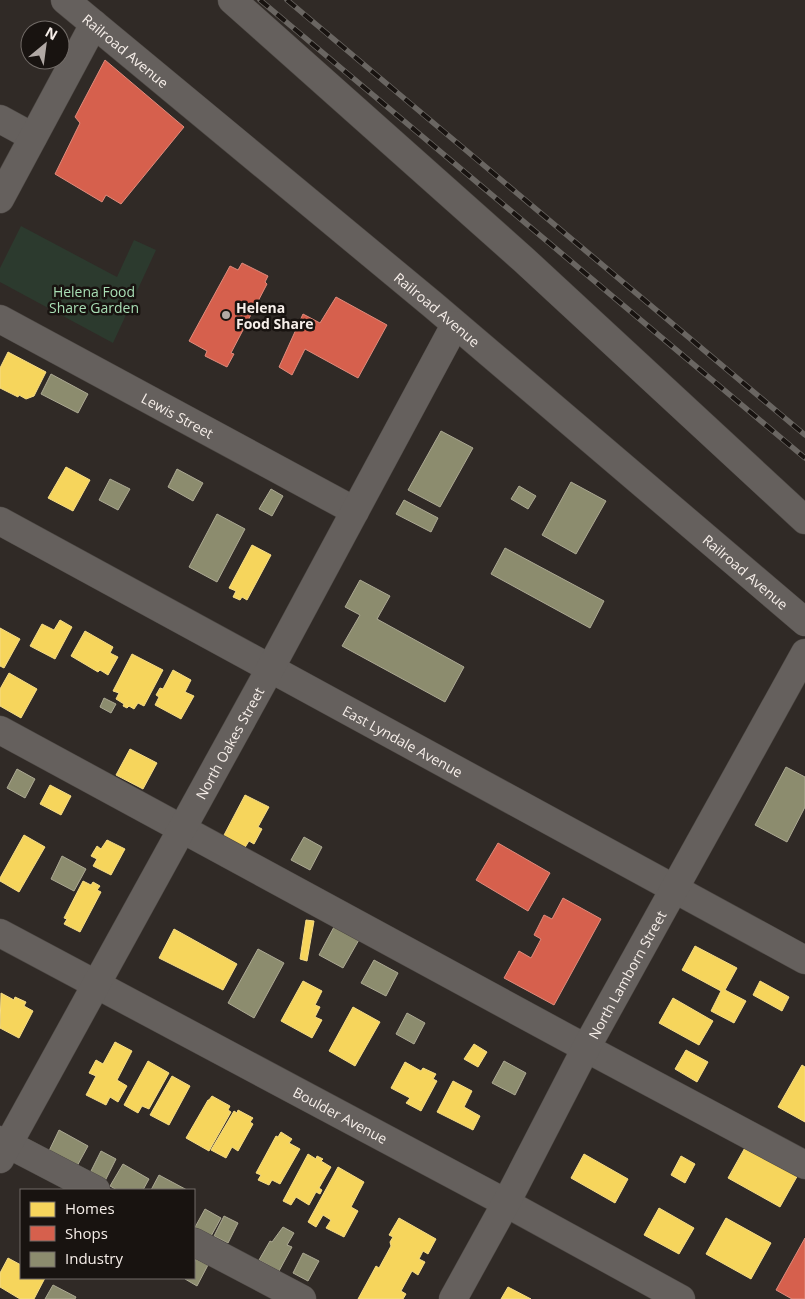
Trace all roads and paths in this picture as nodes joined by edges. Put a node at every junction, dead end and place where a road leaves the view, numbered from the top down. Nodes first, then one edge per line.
1 (66, 0) edge
2 (232, 0) edge
3 (94, 24) junction
4 (0, 119) edge
5 (33, 137) junction
6 (0, 199) edge
7 (0, 319) edge
8 (455, 325) junction
9 (356, 511) junction
10 (805, 520) edge
11 (0, 521) edge
12 (805, 622) edge
13 (805, 653) edge
14 (270, 669) junction
15 (0, 730) edge
16 (182, 829) junction
17 (675, 889) junction
18 (0, 933) edge
19 (805, 960) edge
20 (97, 984) junction
21 (586, 1048) junction
22 (3, 1148) edge
23 (805, 1165) edge
24 (94, 1189) edge
25 (506, 1203) junction
26 (195, 1243) edge
27 (302, 1299) edge
28 (453, 1299) edge
29 (681, 1299) edge

1 - 3 street, Railroad Avenue
2 - 10 street
3 - 5 street
3 - 8 street, Railroad Avenue
4 - 5 street
5 - 6 street
7 - 9 street, Lewis Street
8 - 9 street, North Oakes Street
8 - 12 street, Railroad Avenue
9 - 14 street, North Oakes Street
11 - 14 street, East Lyndale Avenue
13 - 17 street, North Lamborn Street
14 - 16 street, North Oakes Street
14 - 17 street, East Lyndale Avenue
15 - 16 street
16 - 20 street, North Oakes Street
16 - 21 street
17 - 19 street, East Lyndale Avenue
17 - 21 street, North Lamborn Street
18 - 20 street, Boulder Avenue
20 - 22 street, North Oakes Street
20 - 25 street, Boulder Avenue
21 - 23 street
21 - 25 street, North Lamborn Street
22 - 24 street
25 - 28 street, North Lamborn Street
25 - 29 street, Boulder Avenue
26 - 27 street

